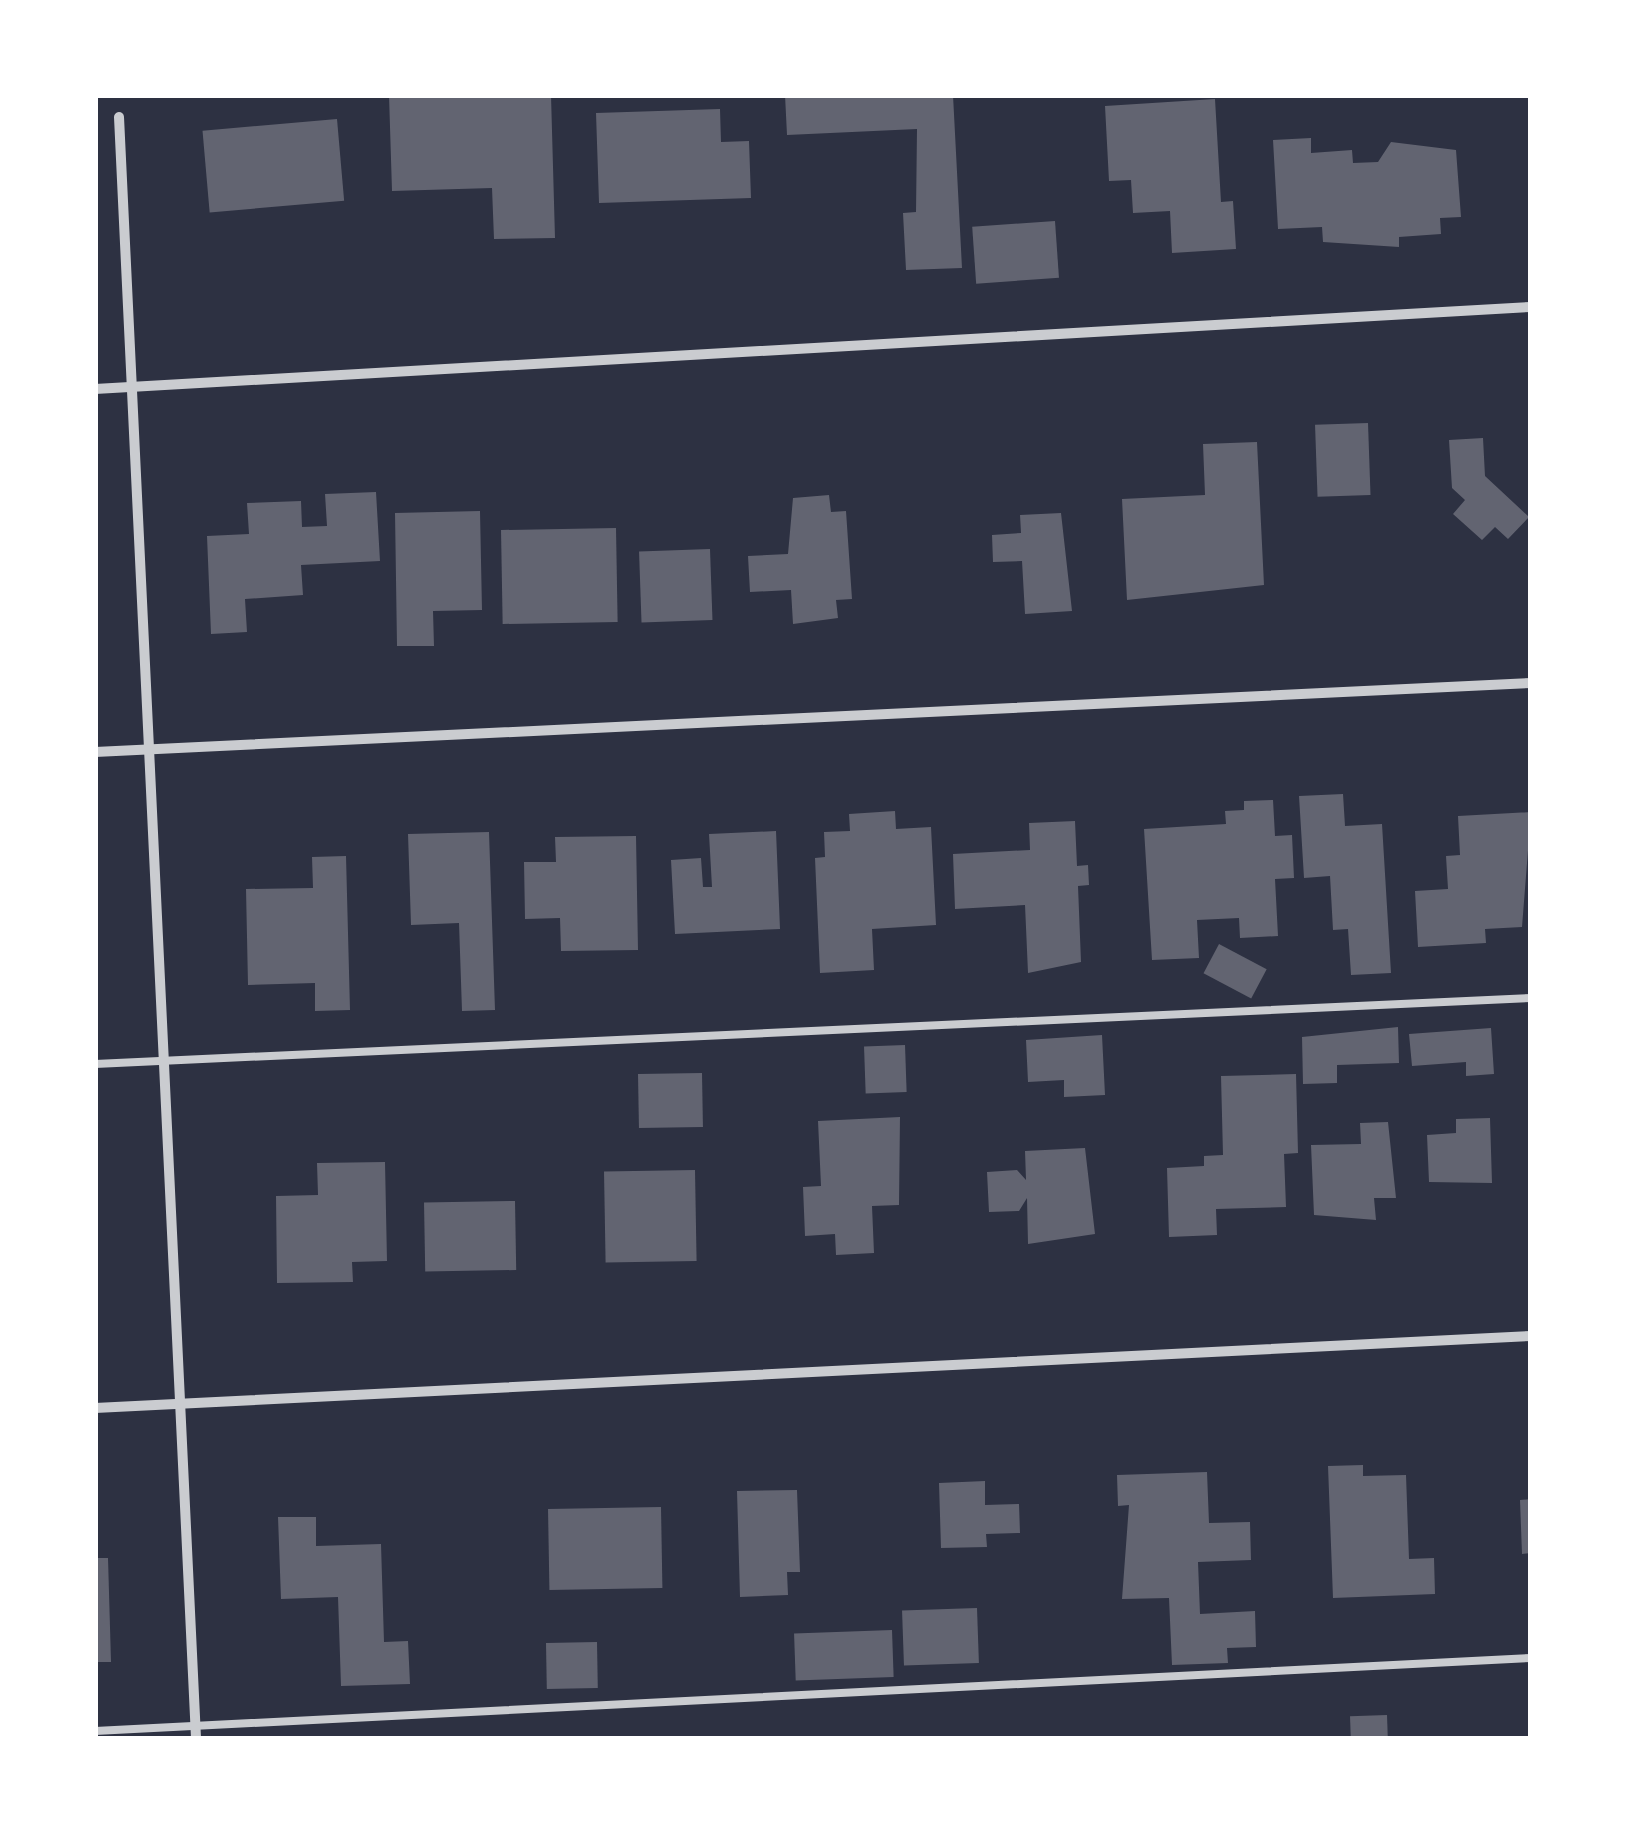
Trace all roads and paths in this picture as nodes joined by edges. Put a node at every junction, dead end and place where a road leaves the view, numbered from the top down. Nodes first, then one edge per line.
1 (120, 118) dead end
2 (1531, 307) edge
3 (130, 387) junction
4 (95, 389) edge
5 (1531, 683) edge
6 (149, 750) junction
7 (95, 752) edge
8 (1531, 998) edge
9 (164, 1060) junction
10 (95, 1064) edge
11 (1531, 1336) edge
12 (180, 1405) junction
13 (95, 1408) edge
14 (1531, 1658) edge
15 (196, 1726) junction
16 (95, 1731) edge
17 (196, 1739) edge

1 - 3 street
2 - 3 street
3 - 4 street
3 - 6 street
5 - 6 street
6 - 7 street
6 - 9 street
8 - 9 lane
9 - 10 lane
9 - 12 street
11 - 12 street
12 - 13 street
12 - 15 street
14 - 15 lane
15 - 16 lane
15 - 17 street

